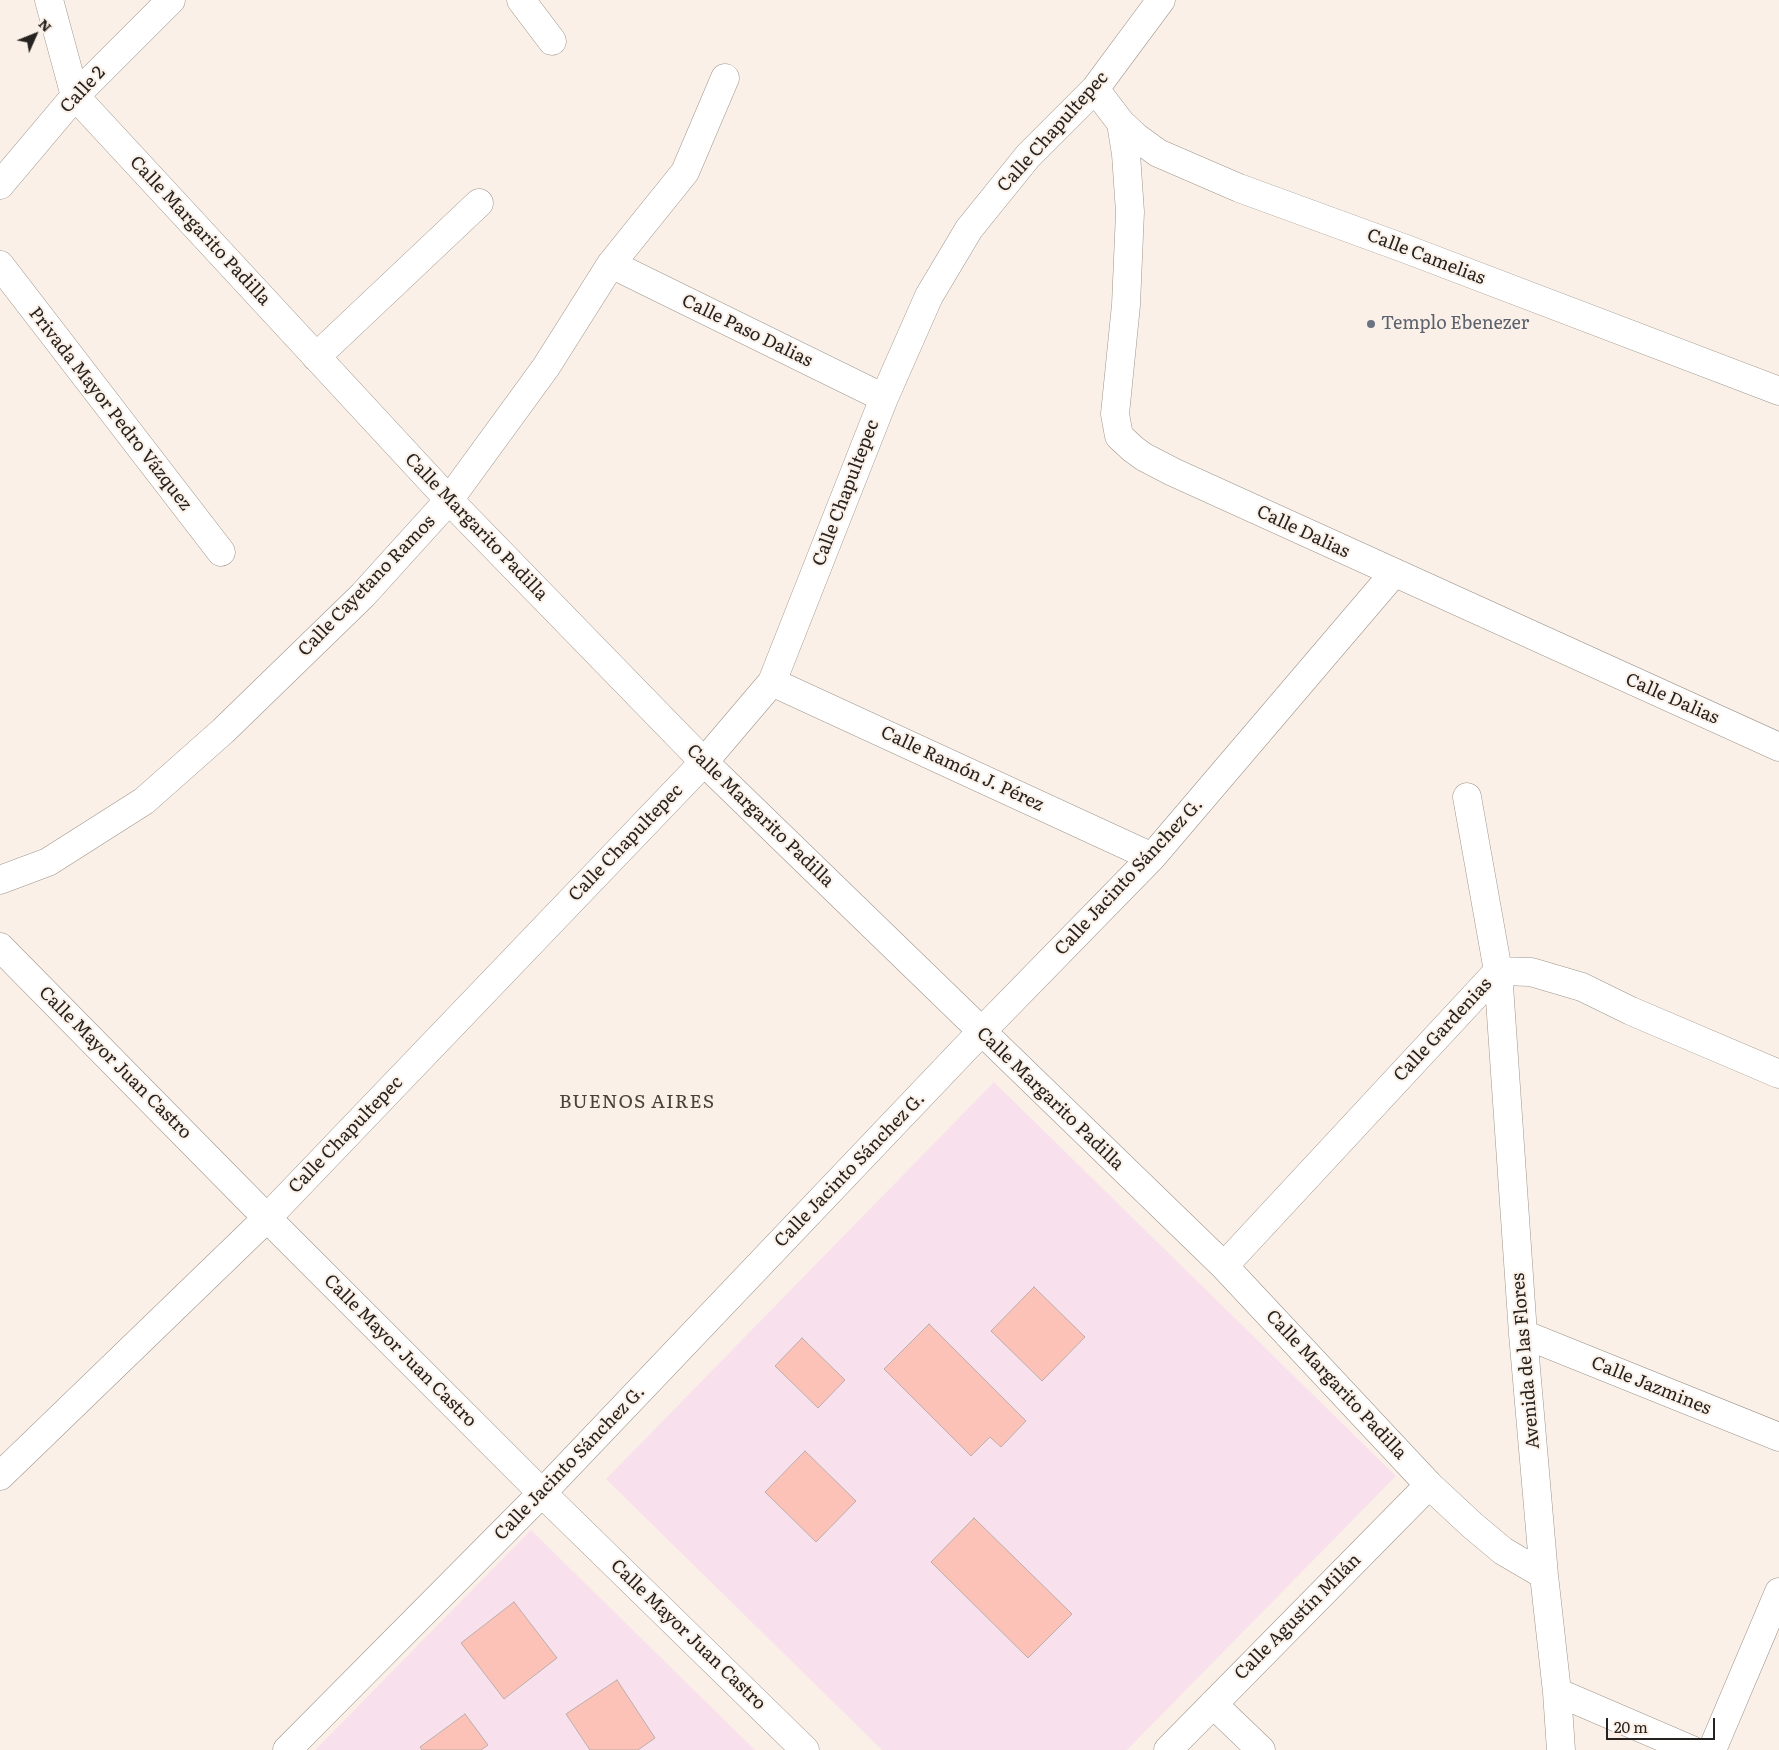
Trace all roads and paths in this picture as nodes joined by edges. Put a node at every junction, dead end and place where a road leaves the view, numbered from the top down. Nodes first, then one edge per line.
1 (49, 0) edge
2 (171, 0) edge
3 (521, 0) edge
4 (1160, 0) edge
5 (552, 41) dead end
6 (725, 78) dead end
7 (1095, 89) junction
8 (75, 96) junction
9 (1121, 124) junction
10 (0, 185) edge
11 (479, 203) dead end
12 (610, 264) junction
13 (0, 265) edge
14 (316, 357) junction
15 (1779, 391) edge
16 (884, 398) junction
17 (449, 500) junction
18 (221, 552) dead end
19 (1394, 573) junction
20 (772, 682) junction
21 (1779, 747) edge
22 (704, 762) junction
23 (1467, 797) dead end
24 (1152, 857) junction
25 (0, 880) edge
26 (0, 947) edge
27 (1498, 971) junction
28 (981, 1032) junction
29 (1779, 1074) edge
30 (267, 1218) junction
31 (1224, 1266) junction
32 (1523, 1334) junction
33 (1779, 1437) edge
34 (0, 1476) edge
35 (1429, 1485) junction
36 (542, 1493) junction
37 (1544, 1575) junction
38 (1779, 1592) edge
39 (1558, 1692) junction
40 (1213, 1704) junction
41 (286, 1750) edge
42 (805, 1750) edge
43 (1168, 1750) edge
44 (1261, 1750) edge
45 (1562, 1750) edge
46 (1692, 1750) edge
47 (1712, 1750) edge

1 - 8 street, Calle Margarito Padilla
2 - 8 street, Calle 2
3 - 5 street
4 - 7 street, Calle Chapultepec
6 - 12 street, Calle Cayetano Ramos
7 - 9 street, Calle Camelias
7 - 16 street, Calle Chapultepec
8 - 10 street, Calle 2
8 - 14 street, Calle Margarito Padilla
9 - 15 street, Calle Camelias
9 - 19 street, Calle Dalias
11 - 14 street
12 - 16 street, Calle Paso Dalias
12 - 17 street, Calle Cayetano Ramos
13 - 18 street, Privada Mayor Pedro Vázquez
14 - 17 street, Calle Margarito Padilla
16 - 20 street, Calle Chapultepec
17 - 22 street, Calle Margarito Padilla
17 - 25 street, Calle Cayetano Ramos
19 - 21 street, Calle Dalias
19 - 24 street, Calle Jacinto Sánchez G.
20 - 22 street, Calle Chapultepec
20 - 24 street, Calle Ramón J. Pérez
22 - 28 street, Calle Margarito Padilla
22 - 30 street, Calle Chapultepec
23 - 27 street, Avenida de las Flores
24 - 28 street, Calle Jacinto Sánchez G.
26 - 30 street, Calle Mayor Juan Castro
27 - 29 street, Calle Gardenias
27 - 31 street, Calle Gardenias
27 - 32 street, Avenida de las Flores
28 - 31 street, Calle Margarito Padilla
28 - 36 street, Calle Jacinto Sánchez G.
30 - 34 street, Calle Chapultepec
30 - 36 street, Calle Mayor Juan Castro
31 - 35 street, Calle Margarito Padilla
32 - 33 street, Calle Jazmines
32 - 37 street, Avenida de las Flores
35 - 37 street, Calle Margarito Padilla
35 - 40 street, Calle Agustín Milán
36 - 41 street, Calle Jacinto Sánchez G.
36 - 42 street, Calle Mayor Juan Castro
37 - 39 street, Avenida de las Flores
38 - 47 street
39 - 45 street, Avenida de las Flores
39 - 46 street
40 - 43 street, Calle Agustín Milán
40 - 44 street

